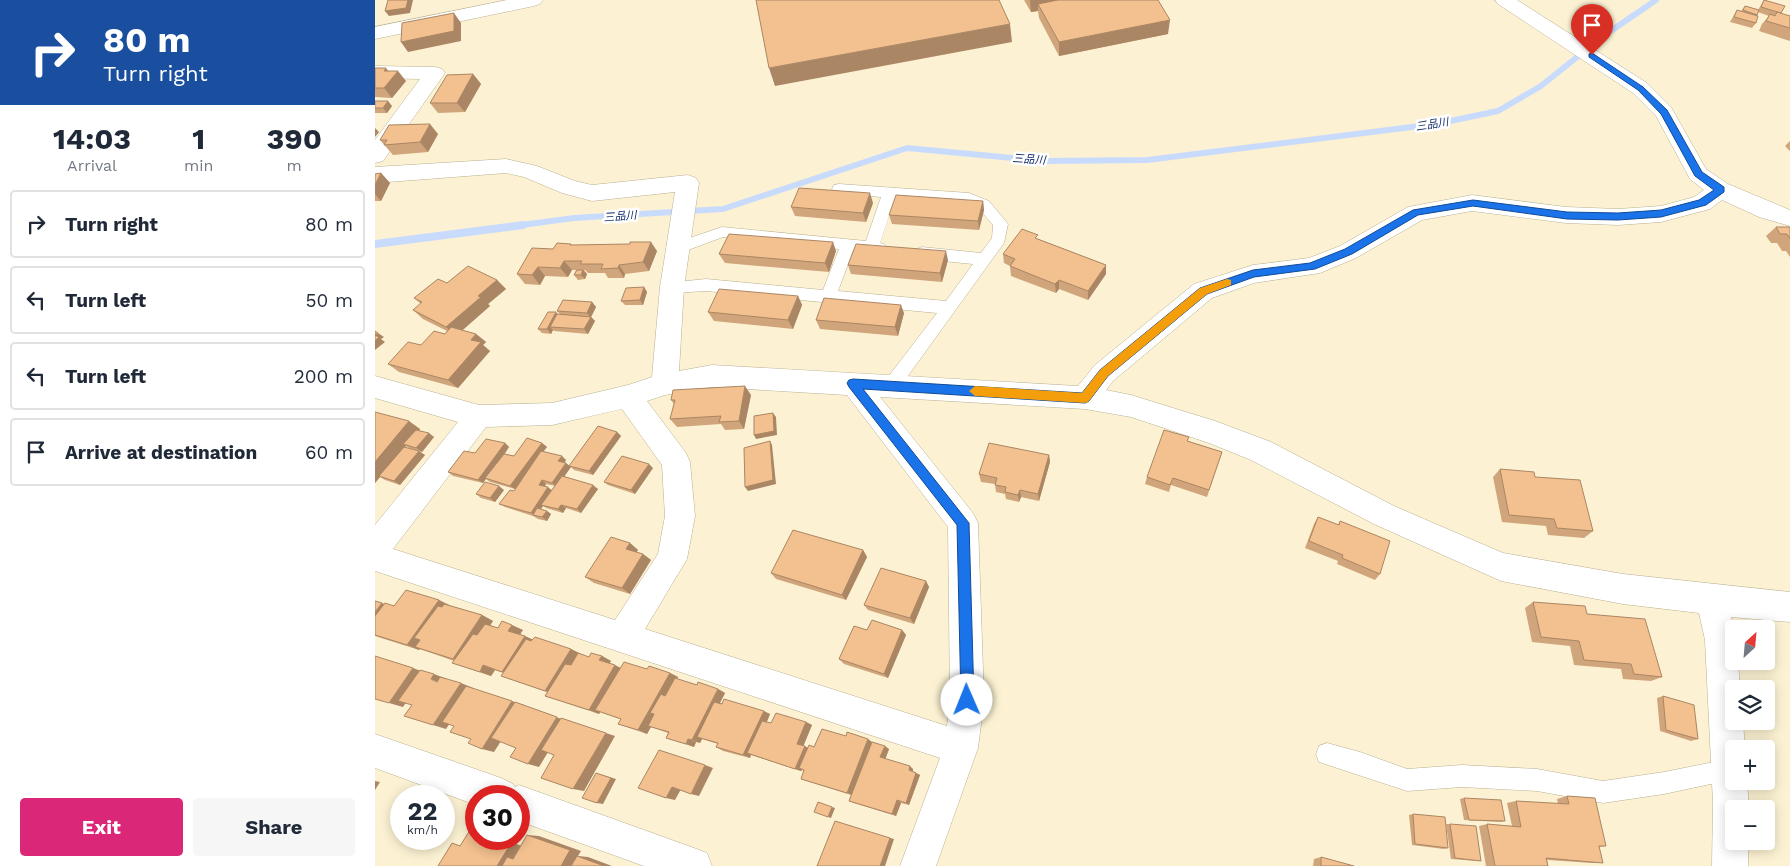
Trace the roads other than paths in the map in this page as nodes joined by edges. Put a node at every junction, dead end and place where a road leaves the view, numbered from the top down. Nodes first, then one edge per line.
1 (535, 0) edge
2 (1505, 0) edge
3 (494, 5) edge
4 (375, 32) edge
5 (375, 72) edge
6 (375, 156) edge
7 (375, 175) edge
8 (839, 189) edge
9 (1720, 190) junction
10 (889, 192) junction
11 (1790, 218) edge
12 (848, 245) junction
13 (871, 247) junction
14 (677, 248) junction
15 (889, 249) edge
16 (908, 251) edge
17 (984, 259) junction
18 (672, 287) junction
19 (829, 296) junction
20 (950, 308) junction
21 (853, 383) junction
22 (665, 384) junction
23 (891, 386) junction
24 (375, 387) edge
25 (628, 396) junction
26 (1085, 398) junction
27 (479, 416) junction
28 (375, 548) edge
29 (375, 557) edge
30 (1711, 600) junction
31 (1786, 614) edge
32 (622, 638) junction
33 (1727, 740) edge
34 (961, 748) junction
35 (375, 751) edge
36 (1327, 754) dead end
37 (1725, 771) edge
38 (470, 785) edge
39 (1730, 790) edge
40 (530, 807) edge
41 (694, 866) edge
42 (918, 866) edge
43 (1730, 866) edge

1 - 3 street
2 - 9 street
3 - 4 street
5 - 6 street
7 - 14 street
8 - 10 lane
9 - 11 street
9 - 26 street
10 - 13 lane
10 - 17 lane
12 - 13 lane
12 - 14 lane
12 - 19 lane
13 - 15 lane
14 - 18 street
16 - 17 lane
17 - 20 lane
18 - 19 lane
18 - 22 street
19 - 20 lane
20 - 23 lane
21 - 22 street
21 - 23 street
21 - 34 street
22 - 25 street
23 - 26 street
24 - 27 street
25 - 27 street
25 - 32 street
26 - 30 street
27 - 28 street
29 - 32 street
30 - 31 street
30 - 33 street
32 - 34 street
34 - 42 street
35 - 38 street
36 - 37 lane
39 - 43 street
40 - 41 street

